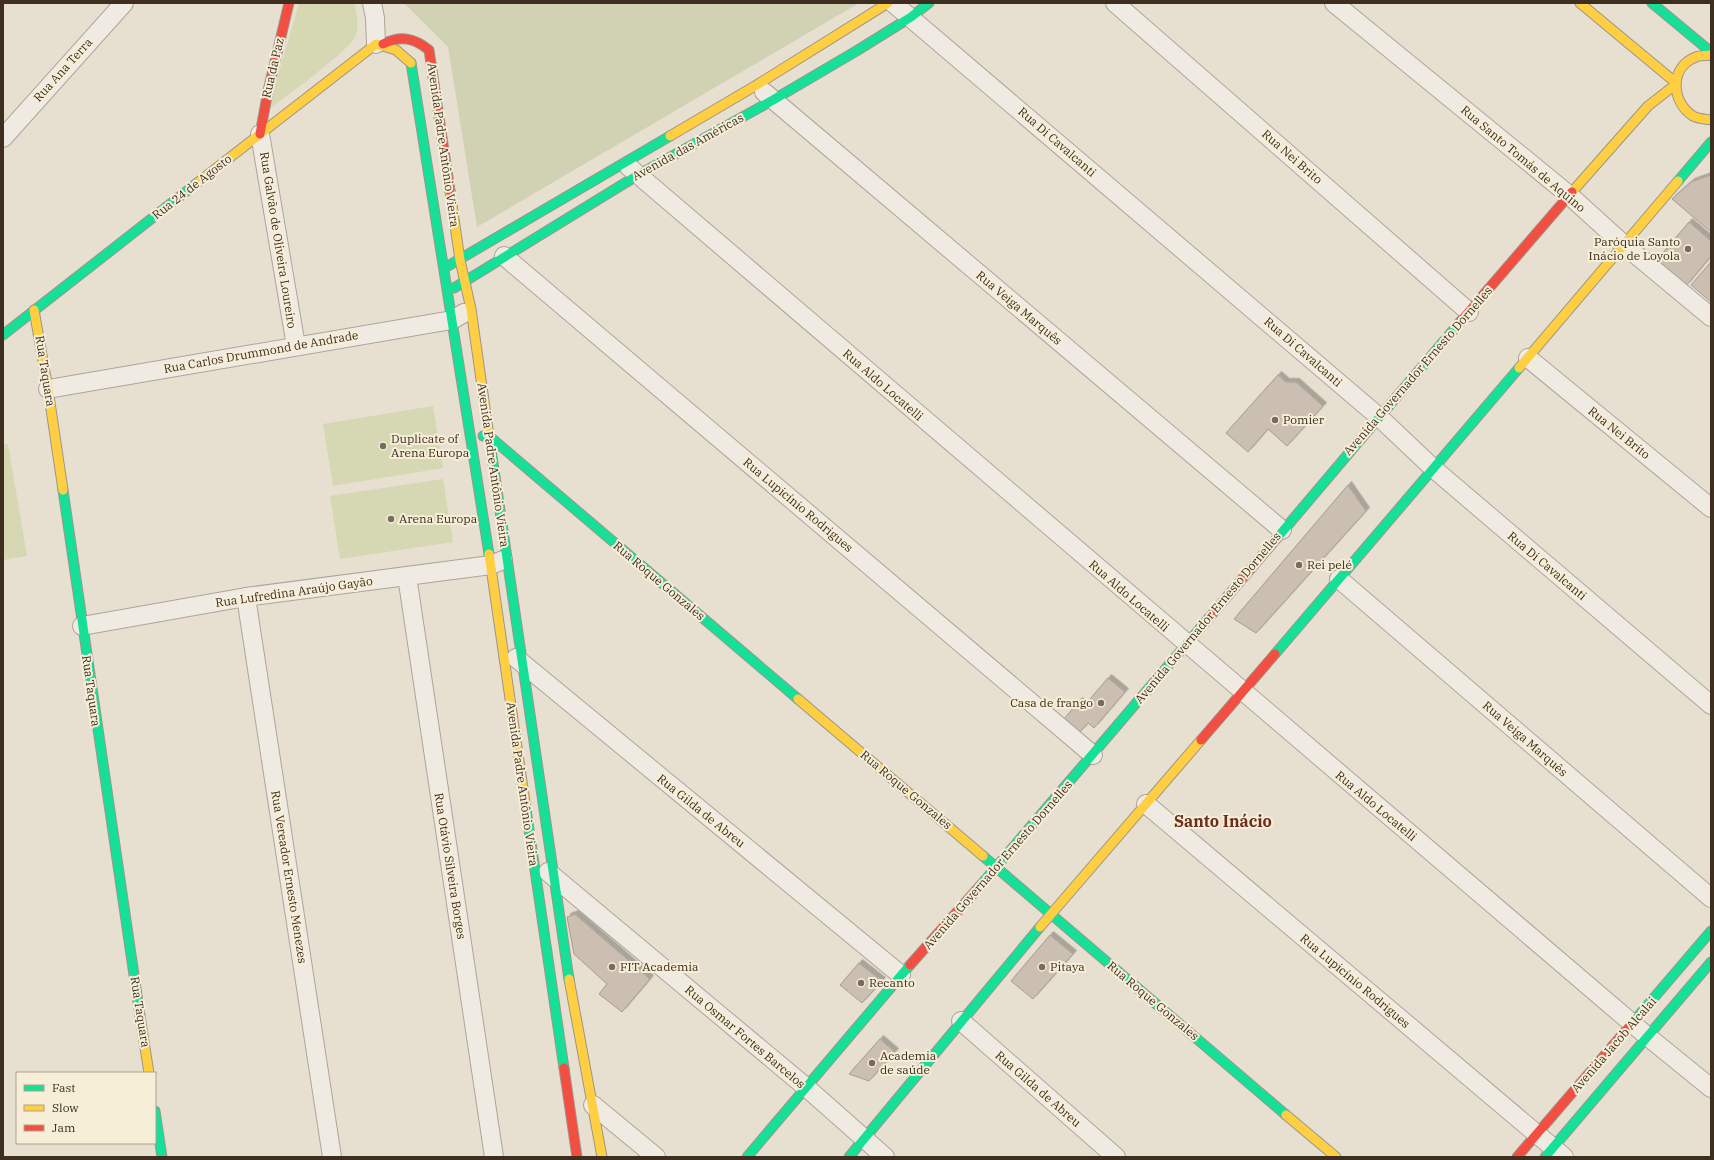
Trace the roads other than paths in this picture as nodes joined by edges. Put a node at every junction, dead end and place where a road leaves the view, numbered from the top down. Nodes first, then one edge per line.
1 (124, 3) edge
2 (289, 3) edge
3 (372, 3) edge
4 (888, 3) edge
5 (893, 3) edge
6 (928, 3) edge
7 (1115, 3) edge
8 (1334, 3) edge
9 (1580, 3) edge
10 (1652, 3) edge
11 (911, 17) junction
12 (380, 44) junction
13 (1711, 52) edge
14 (1711, 55) edge
15 (1675, 84) junction
16 (756, 86) junction
17 (773, 100) junction
18 (1711, 121) edge
19 (260, 134) junction
20 (3, 138) edge
21 (1711, 142) edge
22 (624, 162) junction
23 (638, 175) junction
24 (1568, 195) junction
25 (1623, 244) junction
26 (504, 256) junction
27 (460, 260) junction
28 (444, 268) junction
29 (466, 281) junction
30 (448, 291) junction
31 (471, 309) junction
32 (34, 310) junction
33 (1469, 312) junction
34 (1711, 317) edge
35 (452, 320) junction
36 (3, 335) edge
37 (296, 346) junction
38 (1528, 358) junction
39 (48, 389) junction
40 (1378, 416) junction
41 (489, 436) junction
42 (472, 437) junction
43 (1434, 469) junction
44 (1711, 508) edge
45 (1282, 530) junction
46 (499, 562) junction
47 (407, 576) junction
48 (1339, 579) junction
49 (246, 597) junction
50 (82, 626) junction
51 (1186, 644) junction
52 (502, 645) junction
53 (522, 664) junction
54 (1243, 692) junction
55 (1711, 705) edge
56 (1093, 755) junction
57 (1146, 804) junction
58 (532, 855) junction
59 (997, 868) junction
60 (554, 878) junction
61 (1711, 898) edge
62 (1051, 914) junction
63 (1711, 931) edge
64 (1711, 962) edge
65 (901, 975) junction
66 (961, 1021) junction
67 (1633, 1024) junction
68 (1647, 1036) junction
69 (149, 1072) edge
70 (807, 1088) junction
71 (1711, 1088) edge
72 (593, 1105) junction
73 (156, 1118) edge
74 (1536, 1134) junction
75 (864, 1139) junction
76 (1554, 1154) edge
77 (162, 1157) edge
78 (332, 1157) edge
79 (494, 1157) edge
80 (577, 1157) edge
81 (602, 1157) edge
82 (656, 1157) edge
83 (748, 1157) edge
84 (849, 1157) edge
85 (885, 1157) edge
86 (1116, 1157) edge
87 (1336, 1157) edge
88 (1517, 1157) edge

1 - 20 street, Rua Ana Terra
2 - 19 main road, Rua da Paz
3 - 12 street
4 - 16 main road, Avenida das Américas
5 - 11 street, Rua Di Cavalcanti
6 - 11 main road, Avenida das Américas
7 - 33 street, Rua Nei Brito
8 - 24 street, Rua Santo Tomás de Aquino
9 - 15 main road
10 - 13 main road
11 - 17 main road, Avenida das Américas
11 - 40 street, Rua Di Cavalcanti
12 - 19 main road, Rua 24 de Agosto
12 - 27 main road, Avenida Padre Antônio Vieira
12 - 28 main road, Avenida Padre Antônio Vieira
14 - 15 main road
15 - 18 main road
15 - 24 main road, Avenida Governador Ernesto Dornelles
16 - 17 street, Rua Veiga Marquês
16 - 22 main road, Avenida das Américas
17 - 23 main road, Avenida das Américas
17 - 45 street, Rua Veiga Marquês
19 - 32 main road, Rua 24 de Agosto
19 - 37 street, Rua Galvão de Oliveira Loureiro
21 - 25 main road
22 - 23 street, Rua Aldo Locatelli
22 - 27 main road, Avenida das Américas
23 - 26 main road, Avenida das Américas
23 - 51 street, Rua Aldo Locatelli
24 - 25 street, Rua Santo Tomás de Aquino
24 - 33 main road, Avenida Governador Ernesto Dornelles
25 - 34 street, Rua Santo Tomás de Aquino
25 - 38 main road
26 - 29 main road, Avenida das Américas
26 - 56 street, Rua Lupicínio Rodrigues
27 - 28 main road, Avenida das Américas
27 - 29 main road, Avenida Padre Antônio Vieira
28 - 30 main road, Avenida Padre Antônio Vieira
29 - 30 main road, Avenida das Américas
29 - 31 main road, Avenida Padre Antônio Vieira
30 - 35 main road, Avenida Padre Antônio Vieira
31 - 35 street, Rua Carlos Drummond de Andrade
31 - 41 main road, Avenida Padre Antônio Vieira
32 - 36 main road, Rua 24 de Agosto
32 - 39 main road, Rua Taquara
33 - 40 main road, Avenida Governador Ernesto Dornelles
35 - 37 street, Rua Carlos Drummond de Andrade
35 - 42 main road, Avenida Padre Antônio Vieira
37 - 39 street, Rua Carlos Drummond de Andrade
38 - 43 main road
38 - 44 street, Rua Nei Brito
39 - 50 main road, Rua Taquara
40 - 43 street, Rua Di Cavalcanti
40 - 45 main road, Avenida Governador Ernesto Dornelles
41 - 42 main road
41 - 46 main road, Avenida Padre Antônio Vieira
41 - 59 main road, Rua Roque Gonzales
42 - 46 main road, Avenida Padre Antônio Vieira
43 - 48 main road
43 - 55 street, Rua Di Cavalcanti
45 - 51 main road, Avenida Governador Ernesto Dornelles
46 - 47 street, Rua Lufredina Araújo Gayão
46 - 52 main road, Avenida Padre Antônio Vieira
46 - 53 main road, Avenida Padre Antônio Vieira
47 - 49 street, Rua Lufredina Araújo Gayão
47 - 79 street, Rua Otávio Silveira Borges
48 - 54 main road
48 - 61 street, Rua Veiga Marquês
49 - 50 street, Rua Lufredina Araújo Gayão
49 - 78 street, Rua Vereador Ernesto Menezes
50 - 69 main road, Rua Taquara
51 - 54 street, Rua Aldo Locatelli
51 - 56 main road, Avenida Governador Ernesto Dornelles
52 - 53 street, Rua Gilda de Abreu
52 - 58 main road, Avenida Padre Antônio Vieira
53 - 60 main road, Avenida Padre Antônio Vieira
53 - 65 street, Rua Gilda de Abreu
54 - 57 main road
54 - 67 street, Rua Aldo Locatelli
56 - 59 main road, Avenida Governador Ernesto Dornelles
57 - 62 main road
57 - 74 street, Rua Lupicínio Rodrigues
58 - 60 street, Rua Osmar Fortes Barcelos
58 - 80 main road, Avenida Padre Antônio Vieira
59 - 62 main road, Rua Roque Gonzales
59 - 65 main road, Avenida Governador Ernesto Dornelles
60 - 70 street, Rua Osmar Fortes Barcelos
60 - 72 main road, Avenida Padre Antônio Vieira
62 - 66 main road
62 - 87 main road, Rua Roque Gonzales
63 - 67 main road, Avenida Jacob Alcalai
64 - 68 main road, Avenida Jacob Alcalai
65 - 70 main road, Avenida Governador Ernesto Dornelles
66 - 75 main road
66 - 86 street, Rua Gilda de Abreu
67 - 68 street, Rua Aldo Locatelli
67 - 74 main road, Avenida Jacob Alcalai
68 - 71 street, Rua Aldo Locatelli
68 - 76 main road, Avenida Jacob Alcalai
70 - 75 street, Rua Osmar Fortes Barcelos
70 - 83 main road, Avenida Governador Ernesto Dornelles
72 - 81 main road, Avenida Padre Antônio Vieira
72 - 82 street
73 - 77 main road
74 - 76 street, Rua Lupicínio Rodrigues
74 - 88 main road, Avenida Jacob Alcalai
75 - 84 main road
75 - 85 street, Rua Osmar Fortes Barcelos

